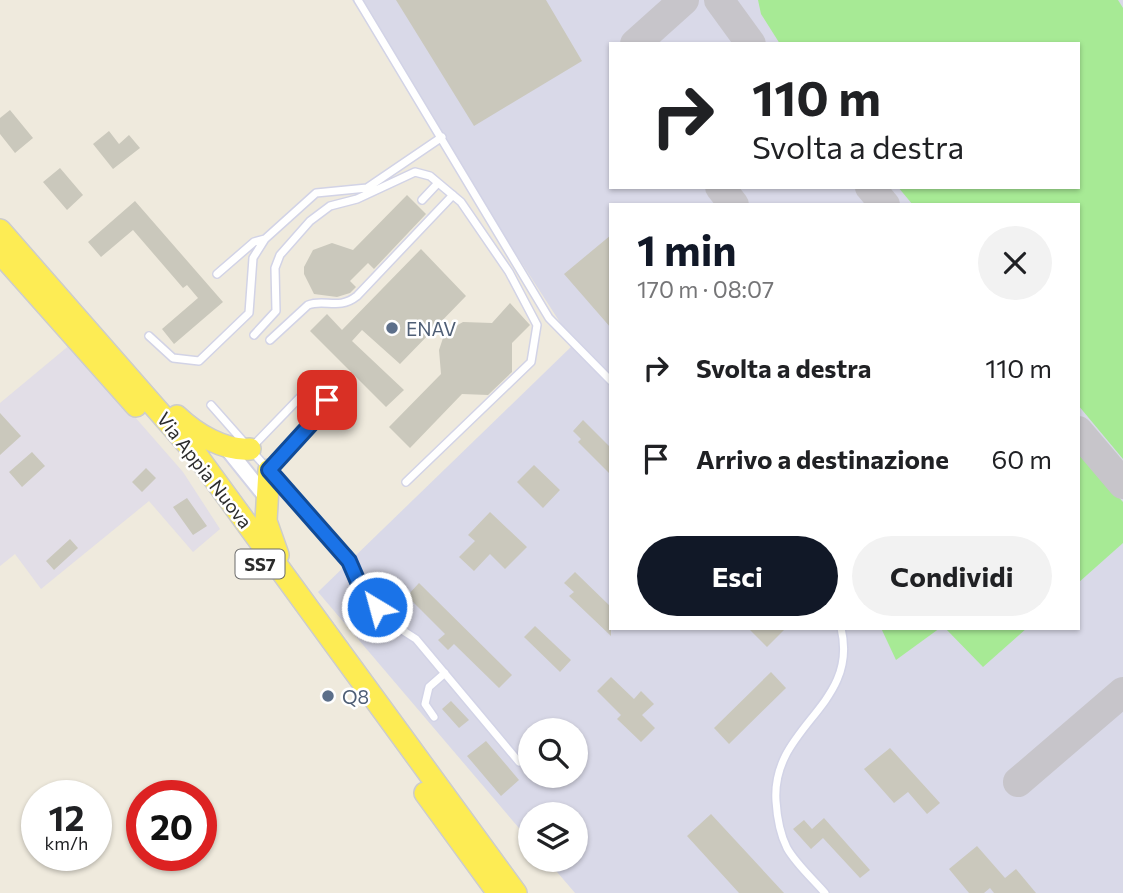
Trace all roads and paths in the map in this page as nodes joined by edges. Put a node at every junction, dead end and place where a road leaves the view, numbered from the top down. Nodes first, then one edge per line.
1 (358, 0) edge
2 (442, 137) junction
3 (438, 183) junction
4 (453, 195) junction
5 (422, 200) dead end
6 (0, 230) edge
7 (265, 239) junction
8 (0, 253) edge
9 (217, 274) dead end
10 (254, 335) dead end
11 (149, 336) dead end
12 (270, 340) dead end
13 (113, 358) junction
14 (609, 380) edge
15 (211, 405) dead end
16 (223, 443) junction
17 (250, 449) junction
18 (269, 470) junction
19 (406, 482) dead end
20 (266, 497) junction
21 (302, 600) junction
22 (841, 630) edge
23 (445, 673) junction
24 (434, 717) dead end
25 (518, 761) edge
26 (498, 893) edge
27 (516, 893) edge
28 (825, 893) edge

1 - 2 lane
2 - 7 lane
2 - 14 lane
3 - 4 lane
3 - 5 lane
3 - 10 lane
4 - 12 lane
4 - 19 lane
6 - 13 main road, Via Appia Nuova / SS7
7 - 9 lane
7 - 11 lane
8 - 26 main road, Via Appia Nuova / SS7
13 - 16 main road
13 - 21 main road, Via Appia Nuova / SS7
15 - 17 lane
16 - 17 main road
16 - 20 street
17 - 18 lane
17 - 18 lane
18 - 20 main road
18 - 23 lane
20 - 21 main road
21 - 27 main road, Via Appia Nuova / SS7
22 - 28 lane
23 - 24 lane
23 - 25 lane

